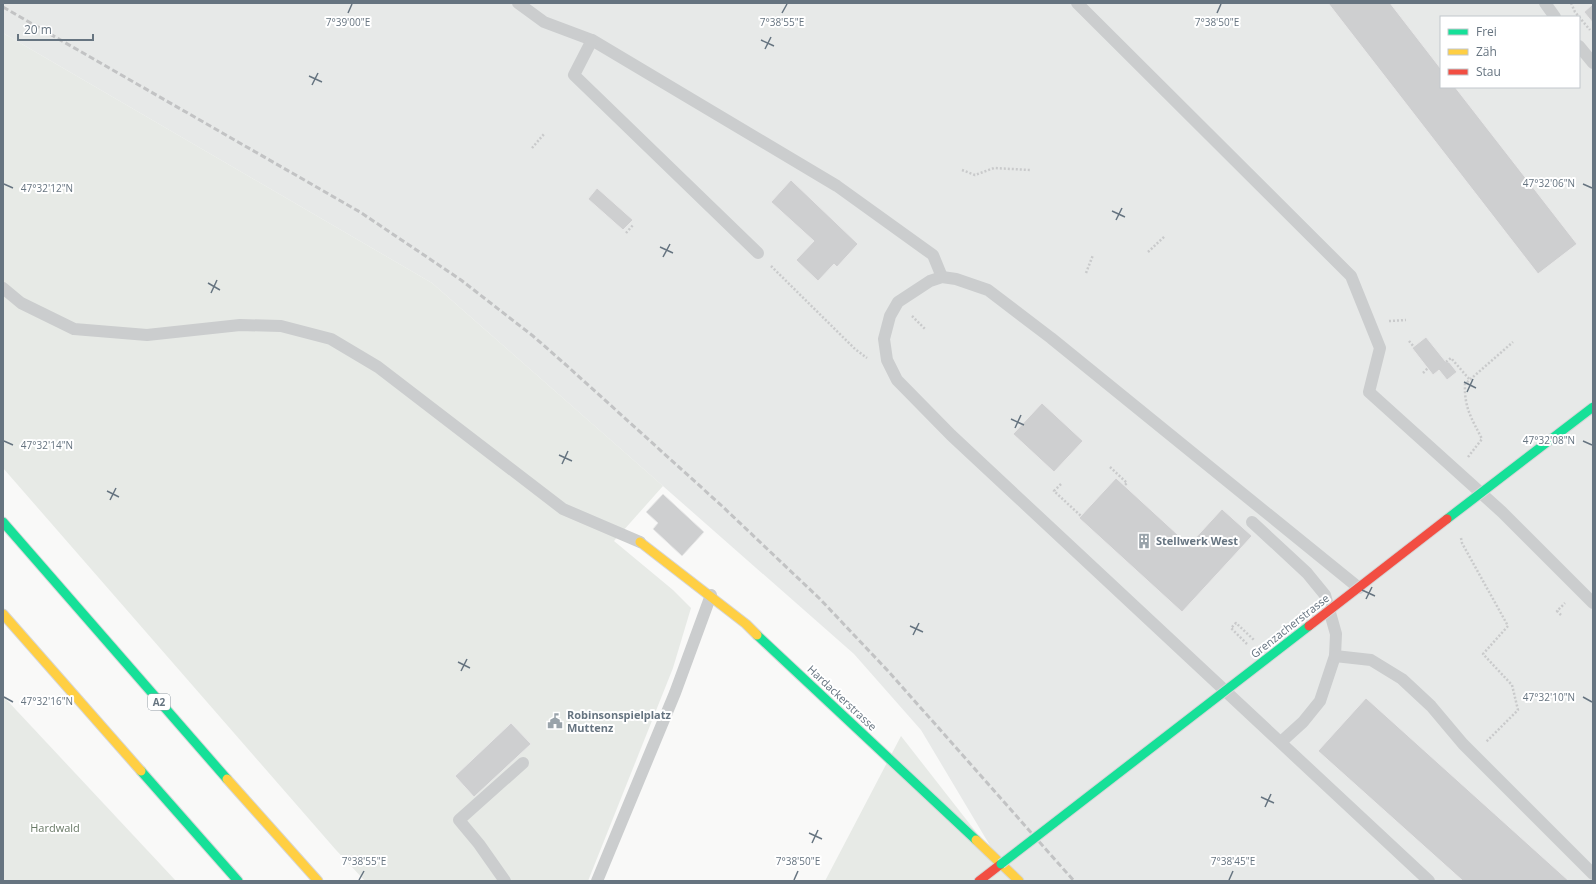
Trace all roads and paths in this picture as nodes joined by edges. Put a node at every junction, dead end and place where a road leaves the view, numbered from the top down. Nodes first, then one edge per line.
1 (518, 3) edge
2 (1076, 3) edge
3 (1545, 3) edge
4 (1571, 3) edge
5 (1554, 16) edge
6 (1579, 16) edge
7 (1580, 17) edge
8 (1593, 33) edge
9 (592, 40) junction
10 (1580, 47) edge
11 (1593, 63) edge
12 (544, 134) dead end
13 (532, 148) dead end
14 (962, 170) dead end
15 (1030, 170) dead end
16 (633, 225) dead end
17 (626, 233) dead end
18 (1165, 236) dead end
19 (1148, 252) dead end
20 (758, 253) joint
21 (1093, 255) dead end
22 (1086, 273) dead end
23 (942, 277) junction
24 (3, 288) edge
25 (1406, 320) dead end
26 (1386, 321) dead end
27 (1409, 340) dead end
28 (1513, 342) dead end
29 (1414, 347) dead end
30 (1496, 356) dead end
31 (1446, 362) dead end
32 (1428, 368) dead end
33 (1423, 373) dead end
34 (897, 380) junction
35 (1470, 380) dead end
36 (1593, 407) edge
37 (1110, 467) dead end
38 (1061, 484) dead end
39 (1124, 486) dead end
40 (1080, 516) dead end
41 (3, 522) edge
42 (1252, 522) dead end
43 (640, 542) joint
44 (1359, 588) junction
45 (711, 595) junction
46 (1565, 603) dead end
47 (1593, 603) edge
48 (3, 614) edge
49 (1561, 615) dead end
50 (1508, 626) dead end
51 (1250, 647) dead end
52 (1270, 656) junction
53 (1335, 656) junction
54 (1281, 742) junction
55 (1476, 757) junction
56 (523, 763) dead end
57 (1001, 864) junction
58 (1593, 874) edge
59 (238, 881) edge
60 (318, 881) edge
61 (505, 881) edge
62 (597, 881) edge
63 (979, 881) edge
64 (1020, 881) edge
65 (1429, 881) edge

1 - 9 lane
2 - 47 lane
3 - 5 lane
4 - 6 path
7 - 8 path
9 - 20 lane
9 - 23 lane
10 - 11 lane
12 - 13 path
14 - 15 path
16 - 17 path
18 - 19 path
20 - 34 path
21 - 22 path
23 - 34 lane
23 - 44 lane
24 - 43 lane
25 - 26 path
27 - 29 path
28 - 30 path
31 - 35 path
32 - 33 path
34 - 54 lane
36 - 44 main road, Grenzacherstrasse, bridge
37 - 39 path
38 - 40 path
41 - 60 main road, A2
42 - 53 lane
43 - 45 main road, Hardackerstrasse
44 - 52 main road, Grenzacherstrasse, bridge
45 - 57 main road, Hardackerstrasse
45 - 62 lane
46 - 49 path
48 - 59 main road
50 - 55 path
51 - 52 path
52 - 57 main road, Grenzacherstrasse, bridge
53 - 54 lane
53 - 55 lane
54 - 65 lane
55 - 58 lane
56 - 61 lane
57 - 63 main road, Grenzacherstrasse
57 - 64 main road, Hardackerstrasse

